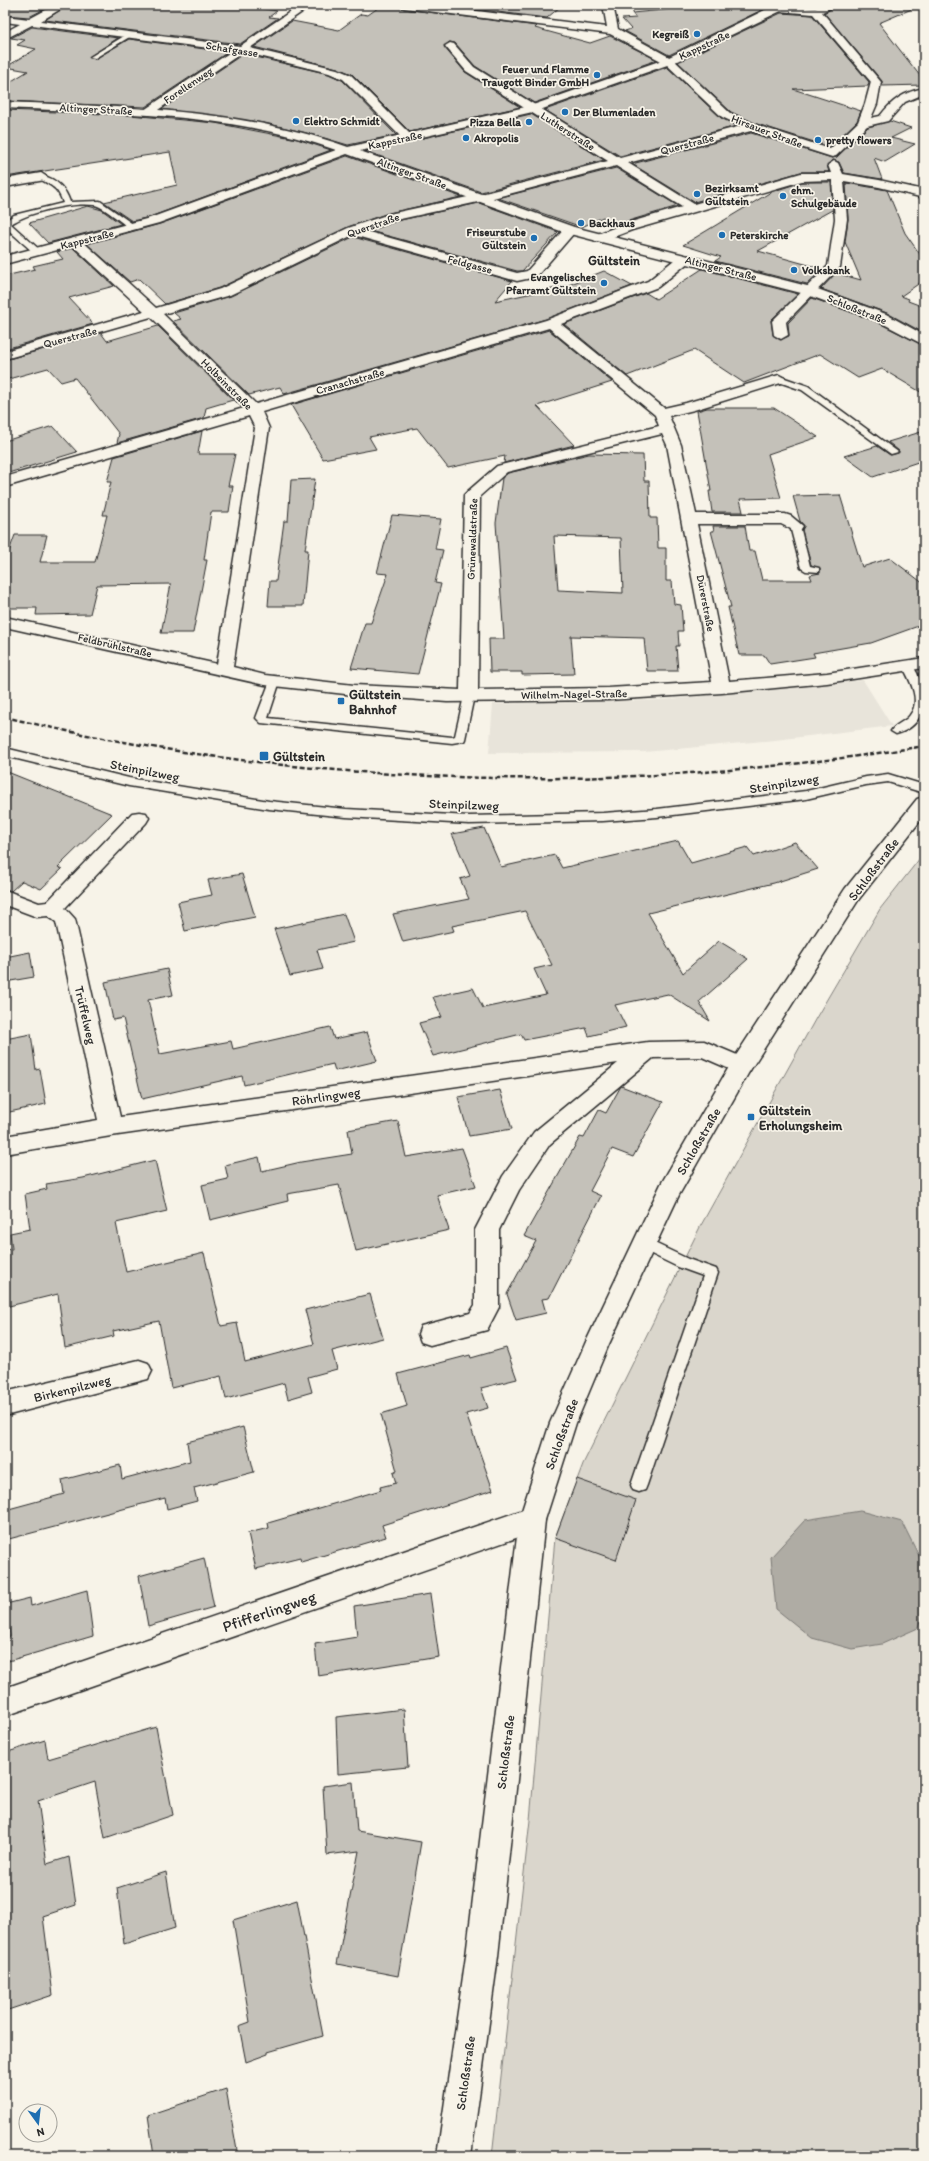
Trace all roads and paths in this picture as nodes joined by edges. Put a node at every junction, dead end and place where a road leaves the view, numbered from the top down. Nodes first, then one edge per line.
1 (62, 5) edge
2 (307, 5) edge
3 (404, 5) edge
4 (608, 5) edge
5 (832, 5) edge
6 (780, 7) edge
7 (816, 12) junction
8 (5, 19) edge
9 (29, 23) junction
10 (613, 31) junction
11 (130, 35) junction
12 (5, 36) edge
13 (450, 46) dead end
14 (242, 49) junction
15 (93, 57) dead end
16 (669, 61) junction
17 (924, 91) edge
18 (5, 104) edge
19 (533, 109) junction
20 (148, 112) junction
21 (863, 123) junction
22 (752, 127) junction
23 (408, 138) junction
24 (348, 150) junction
25 (832, 154) junction
26 (617, 163) junction
27 (41, 177) joint
28 (838, 178) junction
29 (5, 183) edge
30 (924, 194) edge
31 (478, 198) junction
32 (67, 204) junction
33 (693, 209) junction
34 (133, 227) junction
35 (570, 230) junction
36 (352, 231) junction
37 (599, 238) junction
38 (76, 242) junction
39 (37, 251) junction
40 (684, 259) junction
41 (5, 260) edge
42 (810, 291) junction
43 (155, 314) junction
44 (551, 323) junction
45 (781, 335) dead end
46 (924, 341) edge
47 (5, 355) edge
48 (779, 379) joint
49 (253, 409) junction
50 (661, 413) junction
51 (667, 428) junction
52 (894, 452) dead end
53 (5, 482) edge
54 (690, 519) junction
55 (795, 526) joint
56 (816, 570) dead end
57 (5, 622) edge
58 (924, 662) edge
59 (907, 665) junction
60 (224, 671) junction
61 (275, 681) junction
62 (722, 688) junction
63 (469, 696) junction
64 (896, 731) dead end
65 (5, 752) edge
66 (924, 789) edge
67 (921, 810) edge
68 (139, 818) dead end
69 (5, 897) edge
70 (52, 909) junction
71 (648, 1050) junction
72 (741, 1066) junction
73 (111, 1127) junction
74 (5, 1145) edge
75 (644, 1244) junction
76 (430, 1334) dead end
77 (139, 1371) dead end
78 (5, 1404) edge
79 (639, 1485) dead end
80 (532, 1520) junction
81 (5, 1702) edge
82 (454, 2156) edge

1 - 9 street
2 - 14 street, Forellenweg
3 - 10 street
4 - 10 street
5 - 7 street
6 - 7 street
6 - 16 street, Kappstraße
7 - 21 street
8 - 9 street, Schafgasse
9 - 11 street, Schafgasse
9 - 12 street
10 - 16 street, Hirsauer Straße
11 - 14 street, Schafgasse
11 - 15 lane
13 - 19 street, Lutherstraße
14 - 20 street, Forellenweg
14 - 23 street, Schafgasse
16 - 19 street, Kappstraße
16 - 22 street, Hirsauer Straße
17 - 21 street
18 - 20 street, Altinger Straße
19 - 23 street, Kappstraße
19 - 26 street, Lutherstraße
20 - 24 street, Altinger Straße
21 - 25 street
22 - 25 street, Hirsauer Straße
22 - 26 street, Querstraße
23 - 24 street, Kappstraße
24 - 31 street, Altinger Straße
24 - 34 street, Kappstraße
25 - 28 street
26 - 31 street, Querstraße
26 - 33 street, Lutherstraße
27 - 29 street
27 - 32 lane
28 - 30 street
28 - 33 street
28 - 42 street
31 - 35 street, Altinger Straße
31 - 36 street, Querstraße
32 - 34 lane
32 - 39 lane
33 - 37 street
34 - 38 street, Kappstraße
35 - 36 street, Feldgasse
35 - 37 street, Altinger Straße
36 - 43 street, Querstraße
37 - 40 street, Altinger Straße
38 - 39 street, Kappstraße
38 - 43 street, Holbeinstraße
39 - 41 street, Kappstraße
40 - 42 street, Altinger Straße
40 - 44 street, Cranachstraße
42 - 45 street
42 - 46 street, Schloßstraße
43 - 47 street, Querstraße
43 - 49 street, Holbeinstraße
44 - 49 street, Cranachstraße
44 - 50 street, Dürerstraße
48 - 50 street
48 - 52 lane
49 - 53 street, Cranachstraße
49 - 60 street, Holbeinstraße
50 - 51 street, Dürerstraße
51 - 54 street, Dürerstraße
51 - 63 street, Grünewaldstraße
54 - 55 street
54 - 62 street, Dürerstraße
55 - 56 lane
57 - 60 street, Feldbrühlstraße
58 - 59 street, Wilhelm-Nagel-Straße
59 - 62 street, Wilhelm-Nagel-Straße
59 - 64 lane
60 - 61 street, Wilhelm-Nagel-Straße
61 - 63 street, Wilhelm-Nagel-Straße
61 - 63 lane
62 - 63 street, Wilhelm-Nagel-Straße
65 - 66 lane, Steinpilzweg
67 - 72 street, Schloßstraße
68 - 70 street
69 - 70 street
70 - 73 street, Trüffelweg
71 - 72 street, Röhrlingweg
71 - 73 street, Röhrlingweg
71 - 76 street
72 - 75 street, Schloßstraße
73 - 74 street, Röhrlingweg
75 - 79 lane
75 - 80 street, Schloßstraße
77 - 78 street, Birkenpilzweg
80 - 81 street, Pfifferlingweg
80 - 82 street, Schloßstraße

